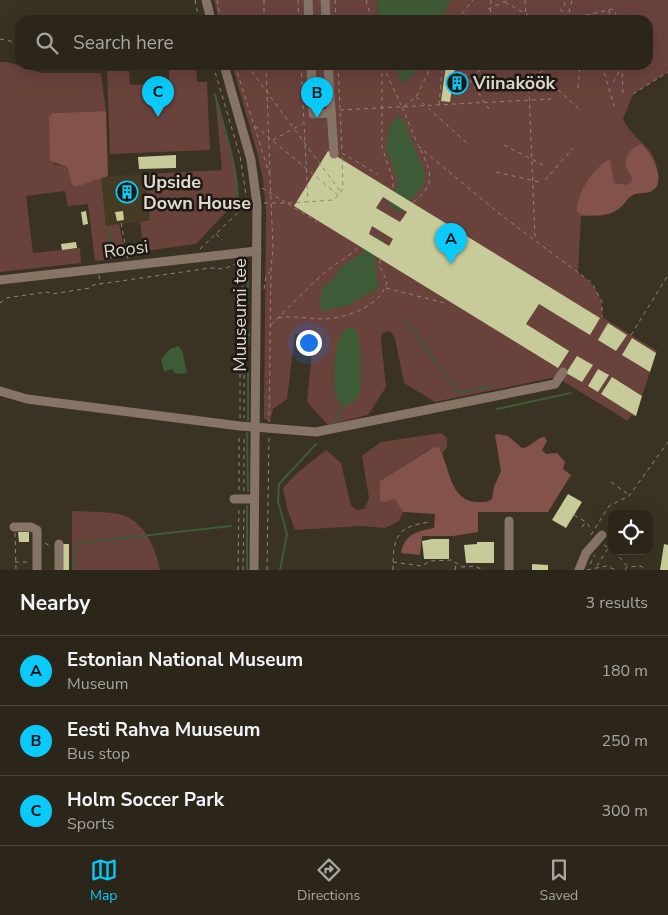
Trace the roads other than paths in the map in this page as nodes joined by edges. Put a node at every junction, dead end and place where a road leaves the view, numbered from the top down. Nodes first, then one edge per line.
1 (206, 0) edge
2 (308, 0) edge
3 (325, 0) edge
4 (210, 15) edge
5 (309, 15) edge
6 (326, 15) edge
7 (225, 70) edge
8 (311, 70) edge
9 (328, 70) edge
10 (331, 113) junction
11 (338, 153) road end
12 (257, 251) junction
13 (0, 280) edge
14 (563, 372) dead end
15 (0, 391) edge
16 (255, 427) junction
17 (239, 499) road end
18 (254, 499) junction
19 (509, 521) dead end
20 (15, 527) road end
21 (598, 533) road end
22 (59, 548) road end
23 (37, 570) edge
24 (59, 570) edge
25 (254, 570) edge
26 (509, 570) edge
27 (579, 570) edge

1 - 4 street
2 - 5 street
3 - 6 street
7 - 12 street, Muuseumi tee
8 - 10 street
9 - 10 street
10 - 11 street
12 - 13 street, Roosi
12 - 16 street, Muuseumi tee
14 - 16 street
15 - 16 street
16 - 18 street, Muuseumi tee
17 - 18 street
18 - 25 street, Muuseumi tee
19 - 26 street
20 - 23 street
21 - 27 street
22 - 24 street

